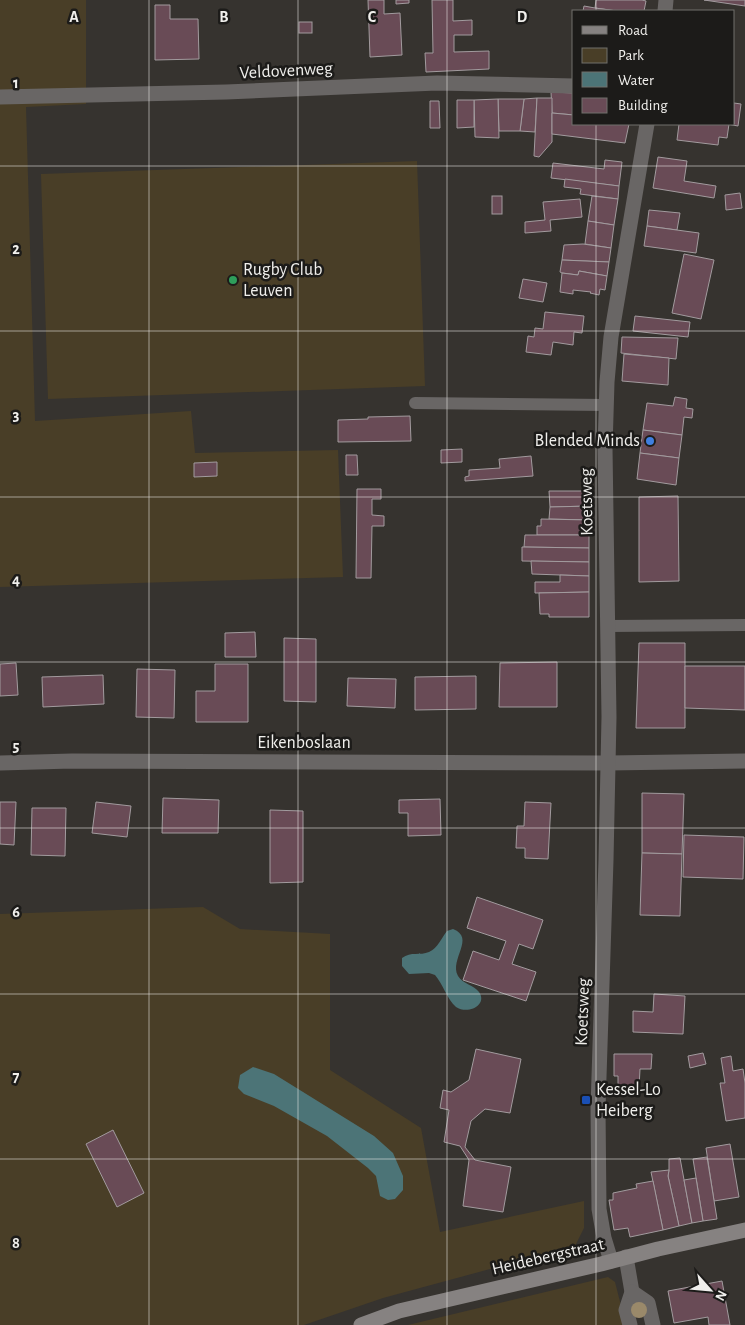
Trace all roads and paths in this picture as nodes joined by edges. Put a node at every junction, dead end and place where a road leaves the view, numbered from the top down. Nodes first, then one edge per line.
1 (572, 86) edge
2 (0, 97) edge
3 (647, 125) edge
4 (415, 403) dead end
5 (606, 405) junction
6 (745, 625) edge
7 (608, 626) junction
8 (745, 761) edge
9 (0, 762) edge
10 (608, 763) junction
11 (745, 1230) edge
12 (626, 1257) junction
13 (611, 1261) junction
14 (632, 1292) junction
15 (360, 1325) edge
16 (630, 1325) edge
17 (653, 1325) edge

1 - 2 street, Veldovenweg
3 - 5 street, Koetsweg
4 - 5 lane
5 - 7 street, Koetsweg
6 - 7 lane
7 - 10 street, Koetsweg
8 - 10 street
9 - 10 street, Eikenboslaan
10 - 13 street, Koetsweg
11 - 12 street, Heidebergstraat
12 - 13 street, Heidebergstraat
12 - 14 street
13 - 15 street, Heidebergstraat
14 - 16 street
14 - 17 street

